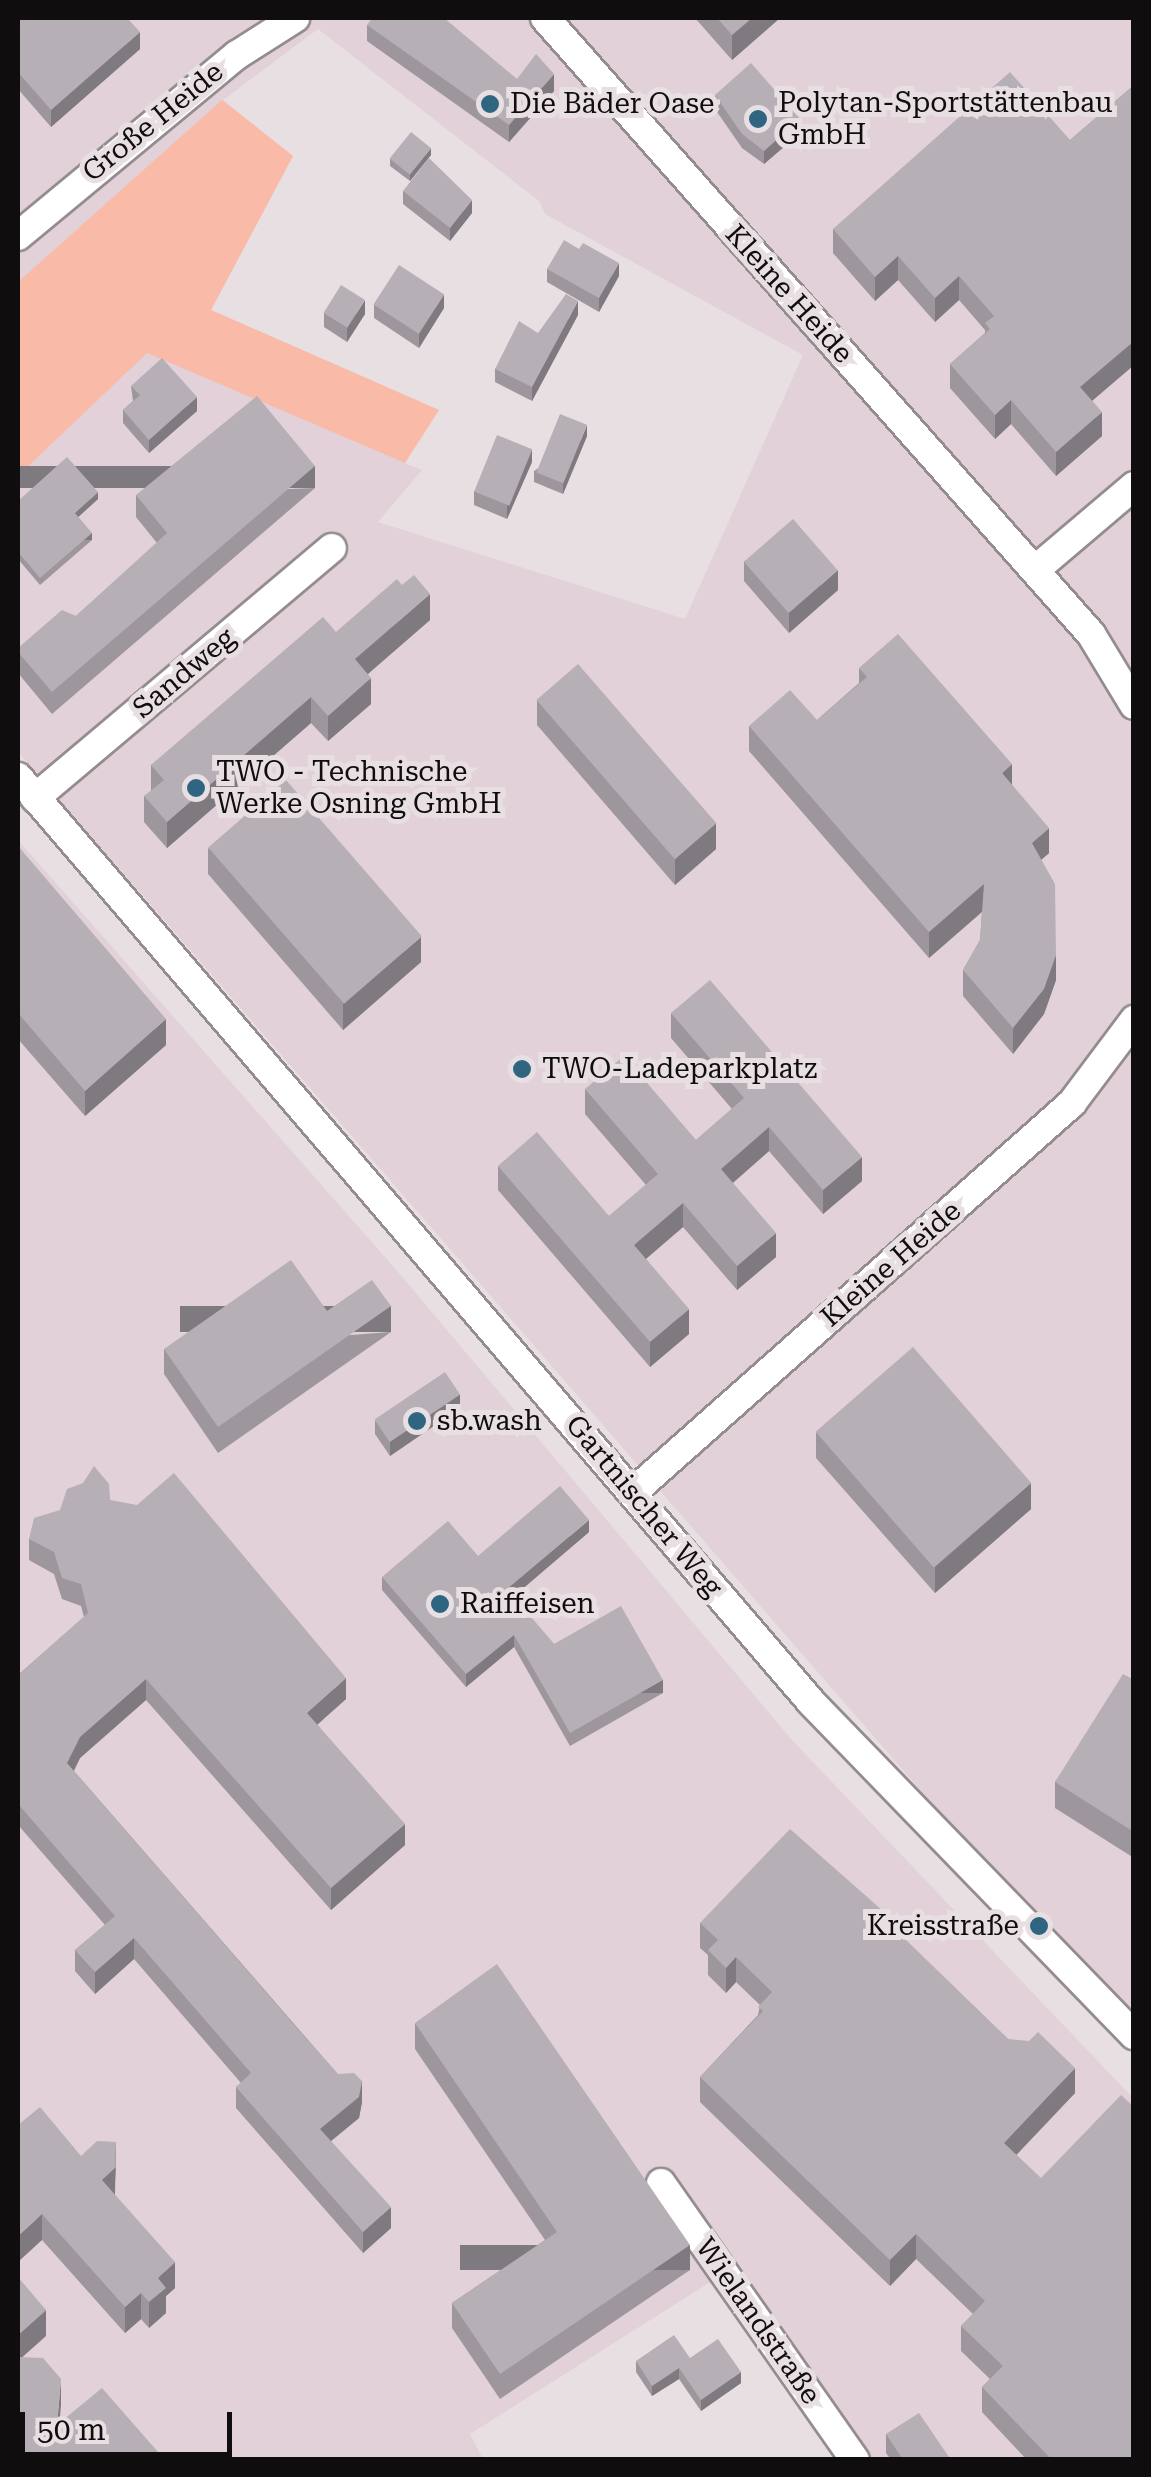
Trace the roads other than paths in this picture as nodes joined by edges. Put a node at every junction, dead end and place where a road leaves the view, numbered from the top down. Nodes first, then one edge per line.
1 (295, 18) edge
2 (545, 18) edge
3 (18, 236) edge
4 (1134, 486) edge
5 (332, 548) dead end
6 (1034, 570) junction
7 (1134, 705) edge
8 (23, 785) edge
9 (1134, 1020) edge
10 (632, 1494) junction
11 (1134, 2035) edge
12 (662, 2183) dead end
13 (855, 2460) edge

1 - 3 street, Große Heide
2 - 6 street, Kleine Heide
4 - 6 street
5 - 8 street, Sandweg
6 - 7 street, Kleine Heide
8 - 10 street, Gartnischer Weg
9 - 10 street, Kleine Heide
10 - 11 street, Gartnischer Weg
12 - 13 street, Wielandstraße

